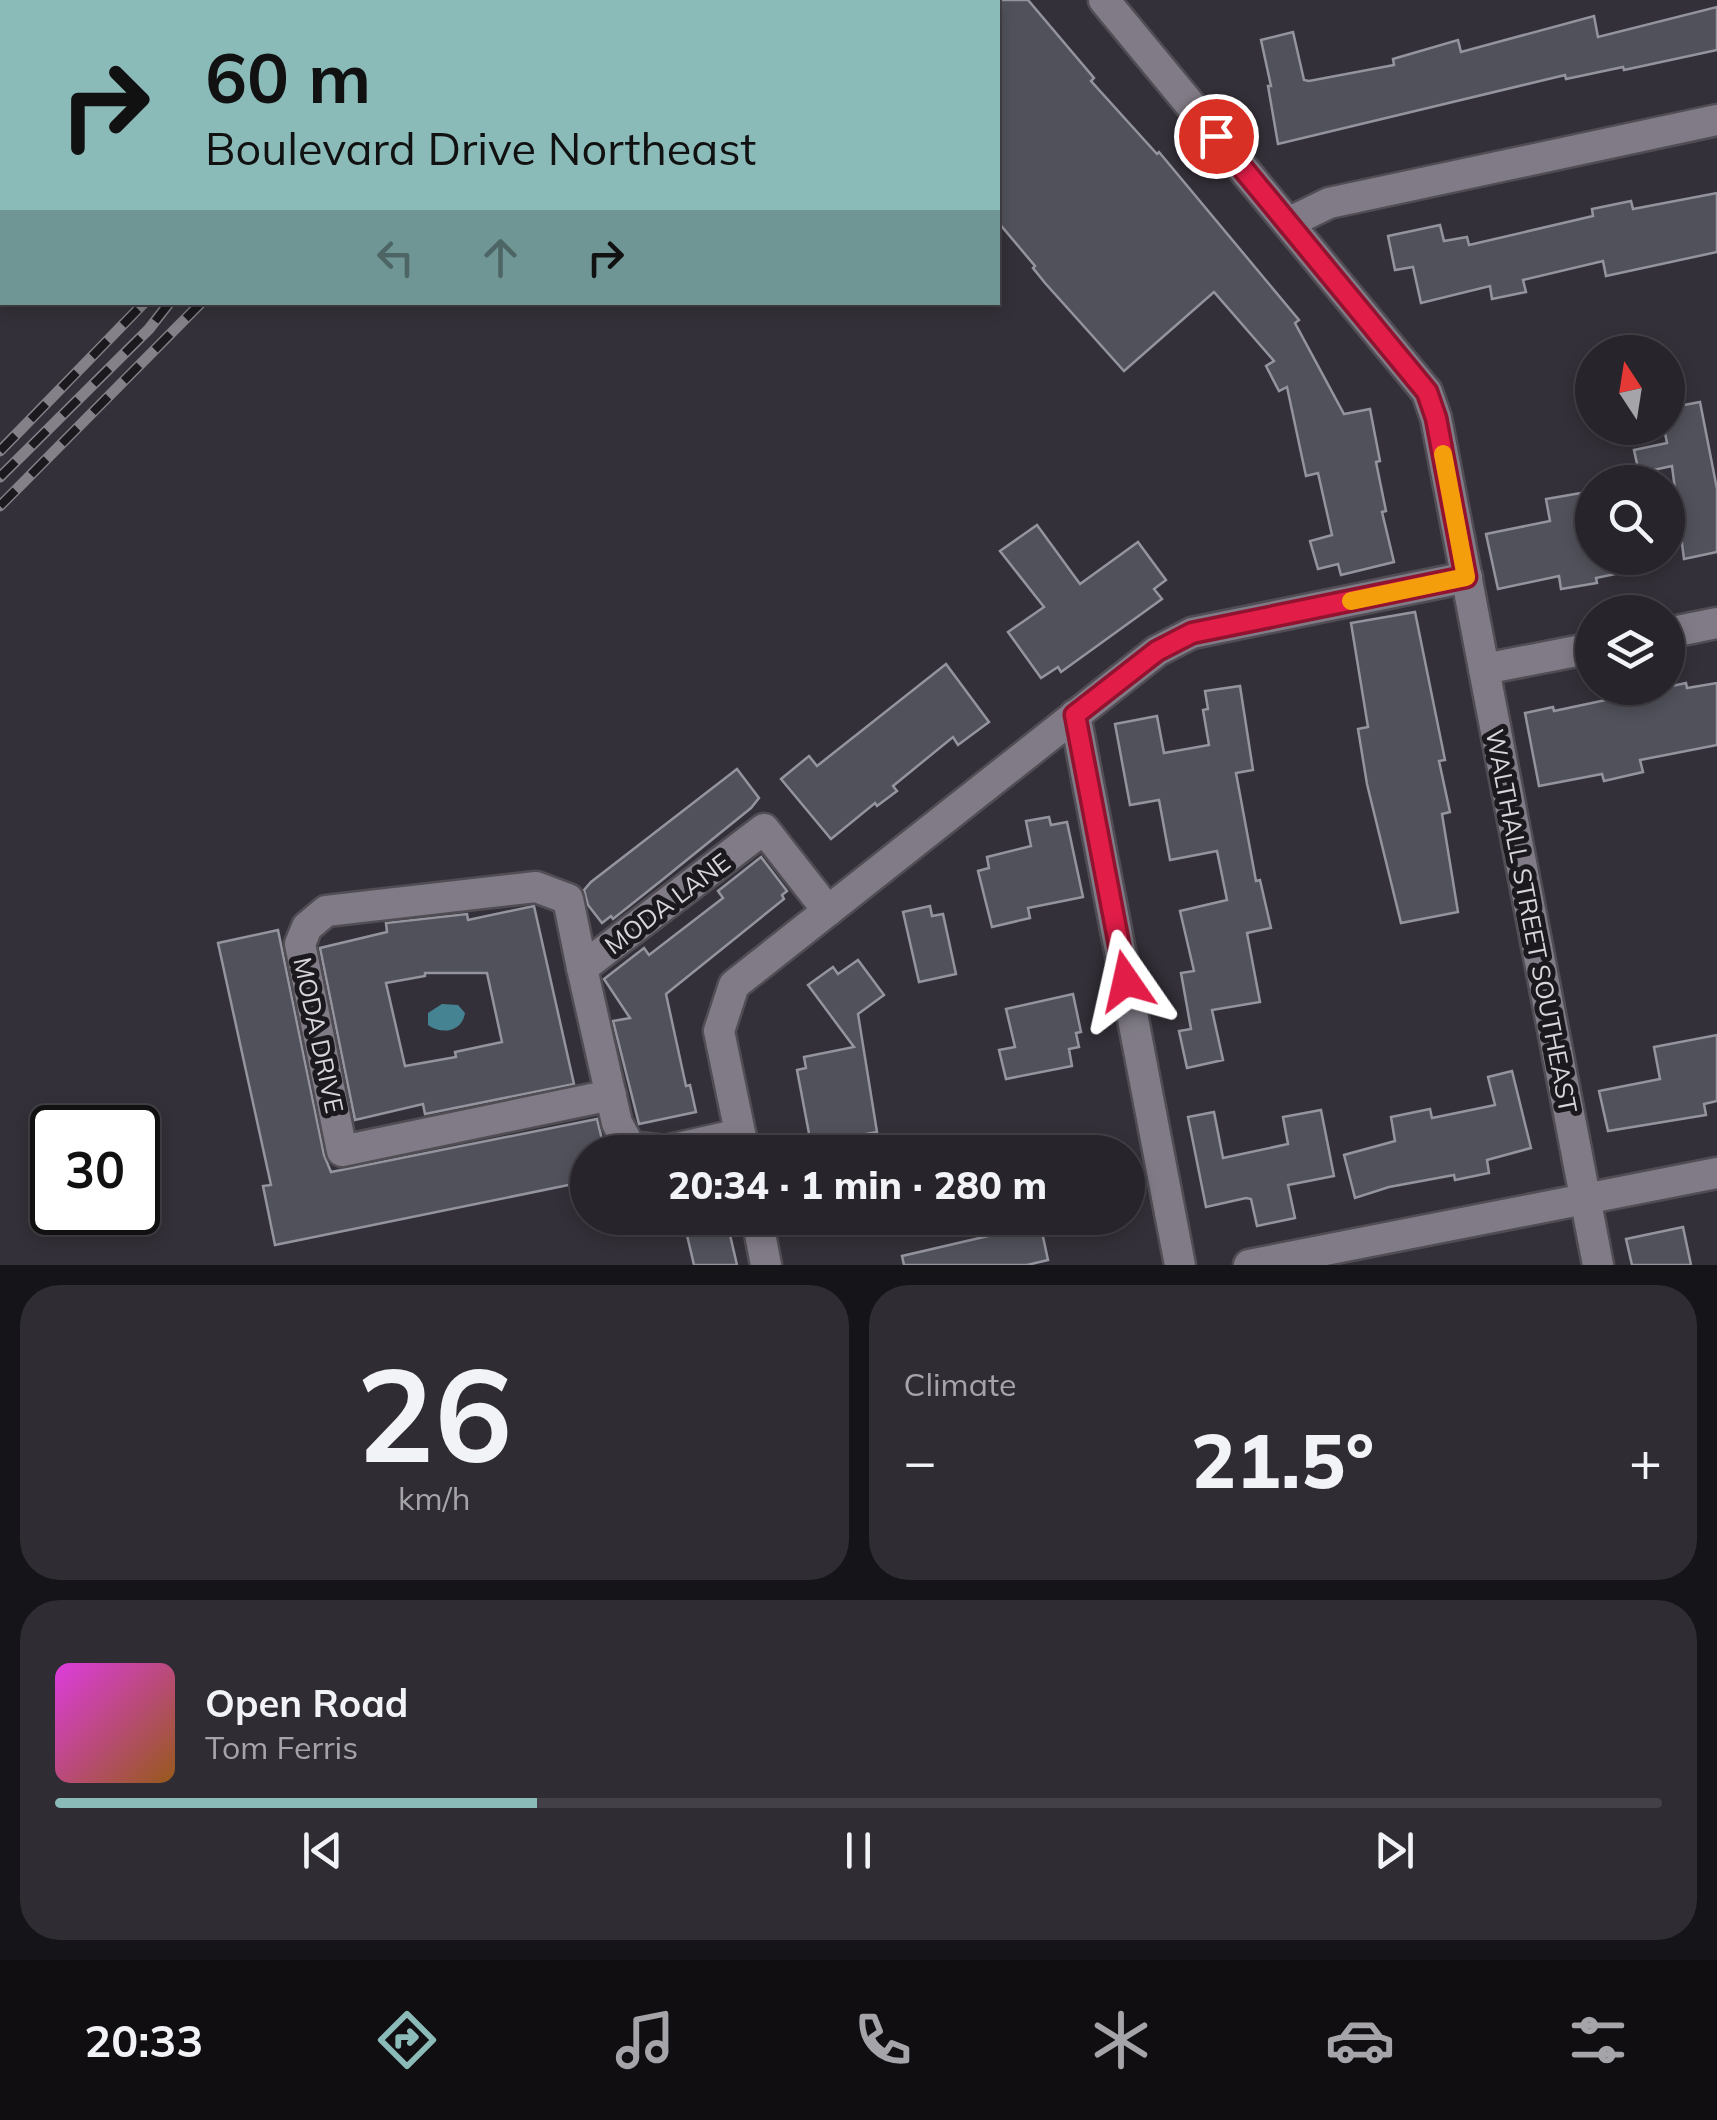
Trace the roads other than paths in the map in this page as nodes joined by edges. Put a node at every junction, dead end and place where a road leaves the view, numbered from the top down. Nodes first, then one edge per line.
1 (1104, 0) edge
2 (1717, 120) edge
3 (1288, 222) junction
4 (1466, 577) junction
5 (1717, 623) edge
6 (1685, 630) edge
7 (1575, 651) edge
8 (1484, 669) junction
9 (1075, 715) junction
10 (828, 911) junction
11 (582, 968) junction
12 (611, 1095) junction
13 (624, 1135) edge
14 (740, 1135) edge
15 (1717, 1173) edge
16 (1586, 1198) junction
17 (760, 1235) edge
18 (766, 1265) edge
19 (1180, 1265) edge
20 (1250, 1265) edge
21 (1598, 1265) edge

1 - 3 street, WALTHALL STREET SOUTHEAST
2 - 3 street
3 - 4 street, WALTHALL STREET SOUTHEAST
4 - 8 street, WALTHALL STREET SOUTHEAST
4 - 9 street
5 - 6 street
7 - 8 street
8 - 16 street, WALTHALL STREET SOUTHEAST
9 - 10 street
9 - 19 street
10 - 11 street, MODA LANE
10 - 14 street
11 - 12 street, MODA LANE
11 - 12 street, MODA DRIVE
12 - 13 street, MODA LANE
15 - 16 street
16 - 20 street
16 - 21 street, WALTHALL STREET SOUTHEAST
17 - 18 street

